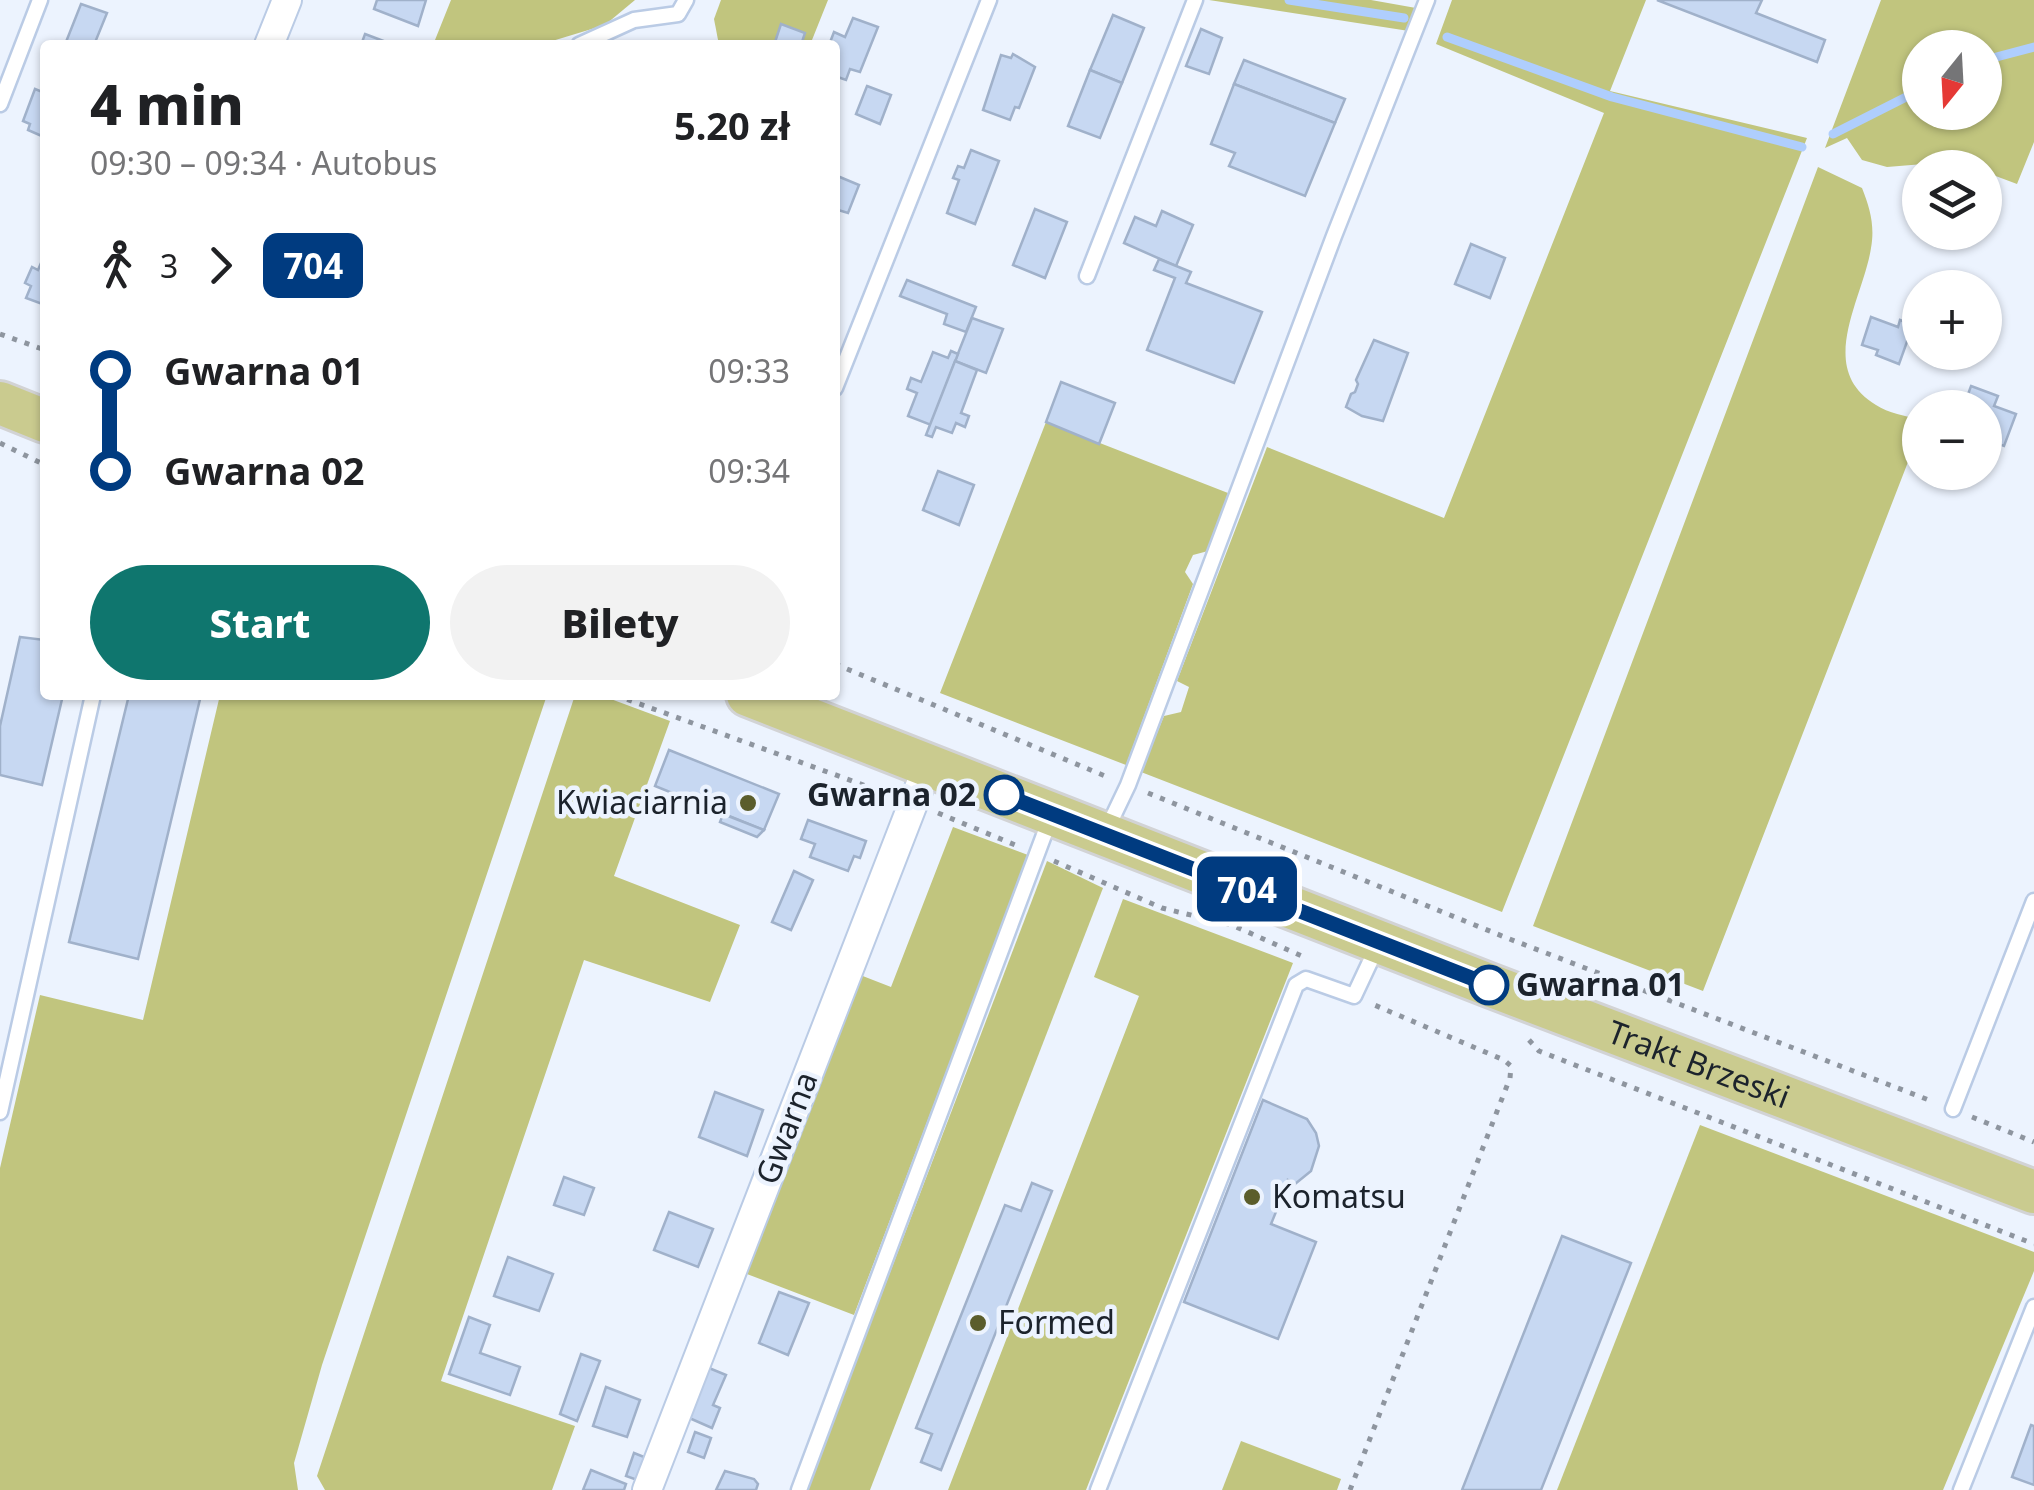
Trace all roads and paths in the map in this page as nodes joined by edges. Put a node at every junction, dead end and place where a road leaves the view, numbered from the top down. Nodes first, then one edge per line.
1 (40, 0) edge
2 (287, 0) edge
3 (686, 0) edge
4 (989, 0) edge
5 (1194, 0) edge
6 (1427, 0) edge
7 (271, 40) edge
8 (590, 40) edge
9 (0, 104) edge
10 (1087, 276) dead end
11 (0, 334) edge
12 (40, 348) edge
13 (840, 375) edge
14 (0, 403) edge
15 (40, 419) edge
16 (0, 443) edge
17 (40, 463) edge
18 (840, 666) edge
19 (92, 700) edge
20 (761, 700) edge
21 (928, 765) junction
22 (1128, 785) junction
23 (1052, 814) junction
24 (1104, 834) junction
25 (2034, 901) edge
26 (1380, 942) junction
27 (1354, 996) junction
28 (1953, 1110) junction
29 (0, 1112) edge
30 (2034, 1142) edge
31 (2034, 1192) edge
32 (2034, 1307) edge
33 (647, 1490) edge
34 (799, 1490) edge
35 (1098, 1490) edge
36 (1350, 1490) edge
37 (1961, 1490) edge

1 - 9 lane
2 - 7 street
3 - 8 lane
4 - 13 lane
5 - 10 lane
6 - 22 lane
11 - 12 path
14 - 15 main road
16 - 17 path
18 - 22 path
19 - 29 lane
20 - 21 main road, Trakt Brzeski
21 - 23 main road, Trakt Brzeski
21 - 33 street, Gwarna
22 - 24 lane
22 - 28 path
23 - 24 main road, Trakt Brzeski
23 - 34 lane
24 - 26 main road, Trakt Brzeski
25 - 28 lane
26 - 27 lane
26 - 31 main road, Trakt Brzeski
27 - 35 lane
27 - 36 path
28 - 30 path
32 - 37 lane

